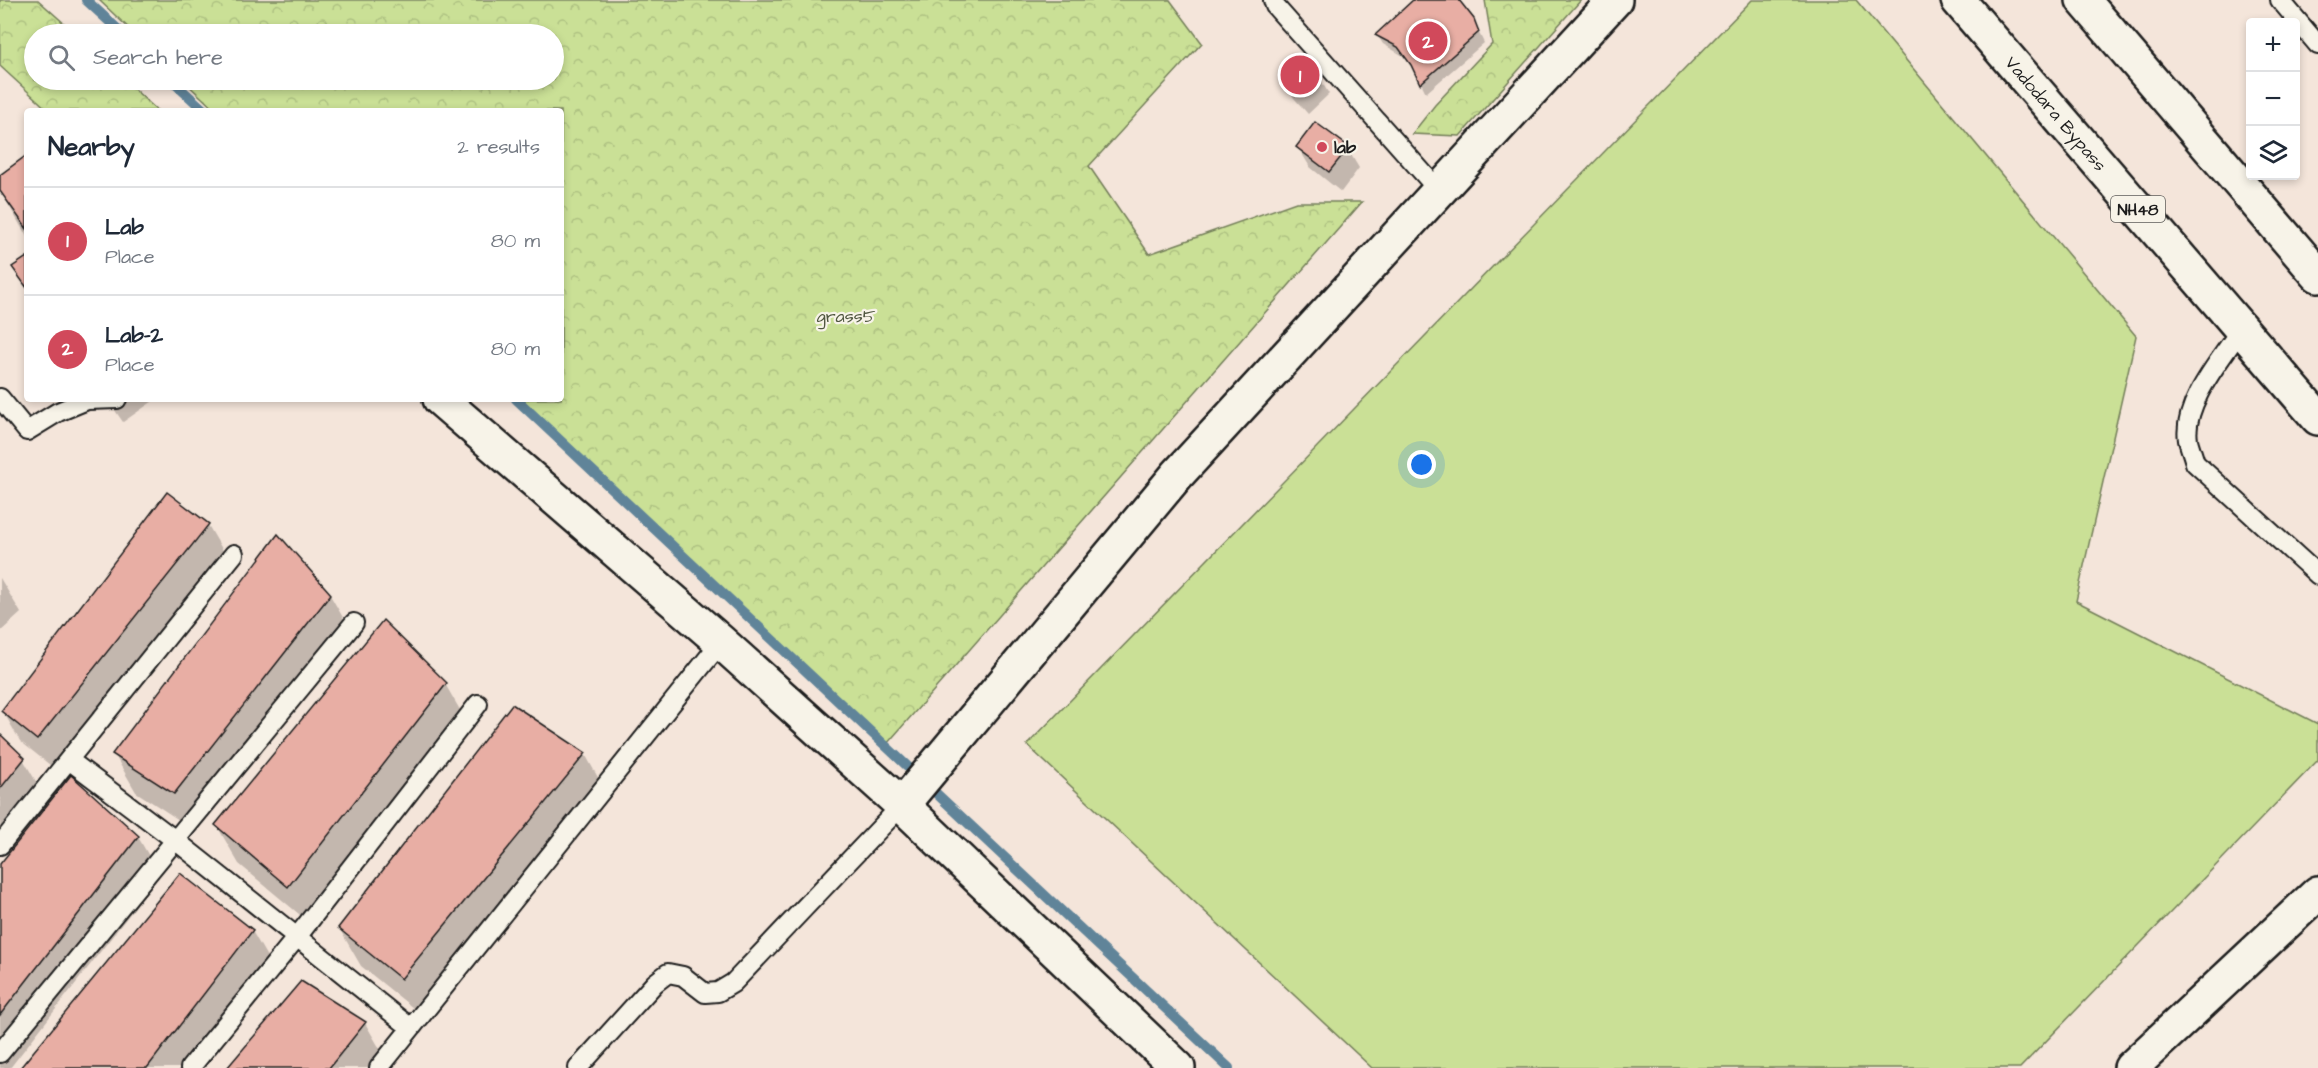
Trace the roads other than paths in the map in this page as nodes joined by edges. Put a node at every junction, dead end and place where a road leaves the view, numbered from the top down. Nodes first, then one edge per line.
1 (1273, 0) edge
2 (1615, 0) edge
3 (1958, 0) edge
4 (2083, 0) edge
5 (2280, 0) edge
6 (2318, 45) edge
7 (1439, 191) junction
8 (2318, 275) edge
9 (2241, 329) junction
10 (0, 398) edge
11 (82, 402) edge
12 (443, 402) edge
13 (2318, 418) edge
14 (234, 554) dead end
15 (2318, 575) edge
16 (354, 623) dead end
17 (721, 642) junction
18 (478, 704) dead end
19 (69, 759) junction
20 (902, 805) junction
21 (175, 840) junction
22 (0, 845) edge
23 (2318, 893) edge
24 (297, 937) junction
25 (411, 1028) junction
26 (0, 1053) edge
27 (190, 1068) edge
28 (380, 1068) edge
29 (578, 1068) edge
30 (1178, 1068) edge
31 (2131, 1068) edge

1 - 7 lane
2 - 7 main road
3 - 9 main road, Vadodara Bypass / NH48
4 - 8 main road
5 - 6 lane
7 - 20 main road
9 - 13 main road, Vadodara Bypass / NH48
9 - 15 lane
10 - 11 lane
12 - 17 main road
14 - 19 lane
16 - 21 lane
17 - 20 main road
17 - 25 lane
18 - 24 lane
19 - 21 lane
19 - 22 lane
20 - 29 lane
20 - 30 main road
21 - 24 lane
21 - 26 lane
23 - 31 main road
24 - 25 lane
24 - 27 lane
25 - 28 lane

